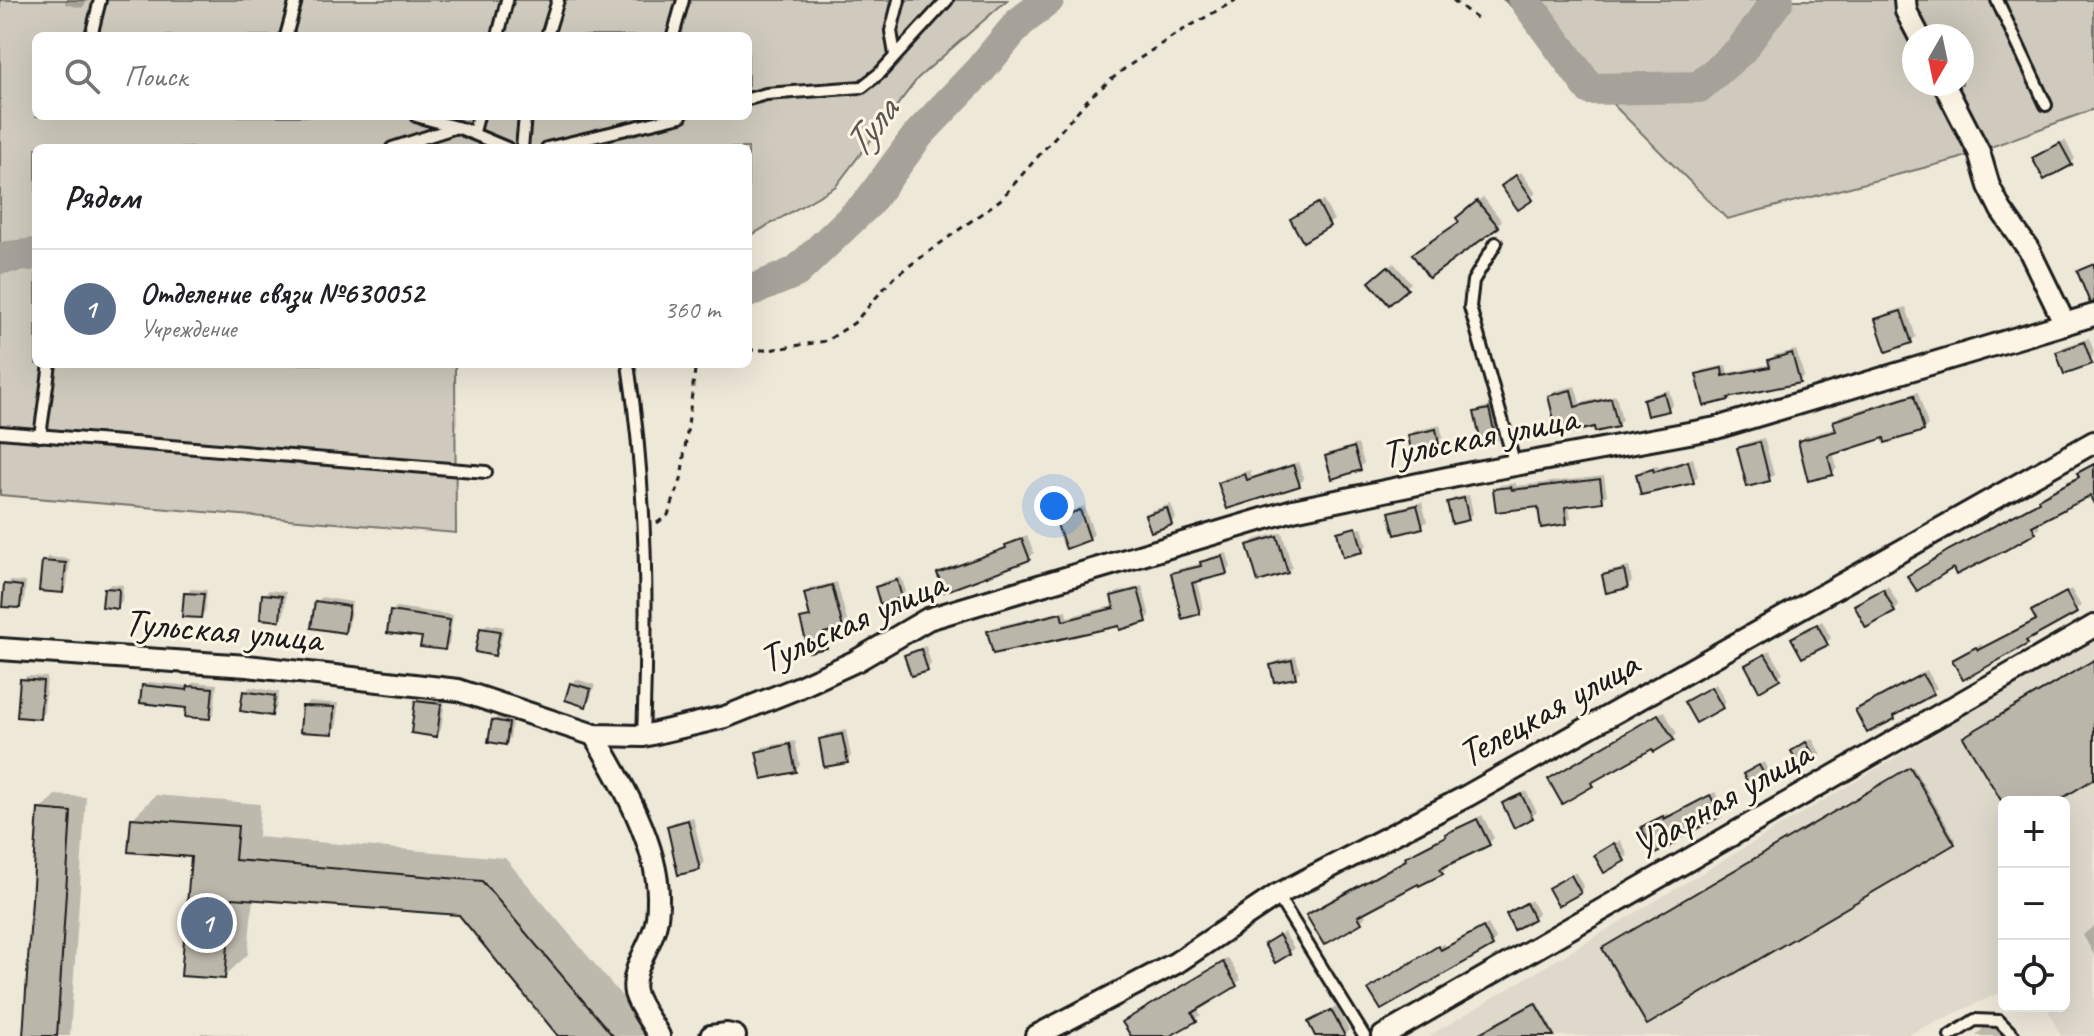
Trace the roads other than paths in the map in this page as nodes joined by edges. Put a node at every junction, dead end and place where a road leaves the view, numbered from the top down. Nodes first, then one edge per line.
1 (100, 0) edge
2 (296, 0) edge
3 (507, 0) edge
4 (558, 0) edge
5 (683, 0) edge
6 (899, 0) edge
7 (947, 0) edge
8 (1905, 0) edge
9 (1997, 0) edge
10 (1913, 24) edge
11 (92, 32) edge
12 (287, 32) edge
13 (499, 32) edge
14 (548, 32) edge
15 (674, 32) edge
16 (895, 55) junction
17 (1950, 96) edge
18 (752, 98) edge
19 (2046, 105) dead end
20 (431, 120) edge
21 (477, 120) edge
22 (525, 120) edge
23 (649, 120) edge
24 (457, 127) junction
25 (404, 144) edge
26 (497, 144) edge
27 (522, 144) edge
28 (562, 144) edge
29 (1496, 243) dead end
30 (2094, 315) edge
31 (2065, 324) junction
32 (49, 368) edge
33 (629, 368) edge
34 (0, 432) edge
35 (40, 436) junction
36 (2094, 442) edge
37 (1515, 465) junction
38 (486, 472) dead end
39 (2094, 626) edge
40 (0, 649) edge
41 (594, 735) junction
42 (643, 736) junction
43 (1277, 895) junction
44 (659, 1036) edge
45 (711, 1036) edge
46 (735, 1036) edge
47 (1036, 1036) edge
48 (1364, 1036) edge
49 (1383, 1036) edge
50 (1950, 1036) edge
51 (2014, 1036) edge

1 - 11 lane
2 - 12 lane
3 - 13 lane
4 - 14 lane
5 - 15 lane
6 - 16 lane
7 - 16 lane
8 - 10 street
9 - 19 lane
16 - 18 lane
17 - 31 street
20 - 24 lane
21 - 24 lane
22 - 27 lane
23 - 28 lane
24 - 25 lane
24 - 26 lane
29 - 37 lane
30 - 31 street, Тульская улица
31 - 37 street, Тульская улица
32 - 35 lane
33 - 42 lane
34 - 35 lane
35 - 38 lane
36 - 43 street, Телецкая улица
37 - 42 street, Тульская улица
39 - 49 street, Ударная улица
40 - 41 street, Тульская улица
41 - 42 street, Тульская улица
41 - 44 street
43 - 47 street, Телецкая улица
43 - 48 lane
45 - 46 street
50 - 51 lane

